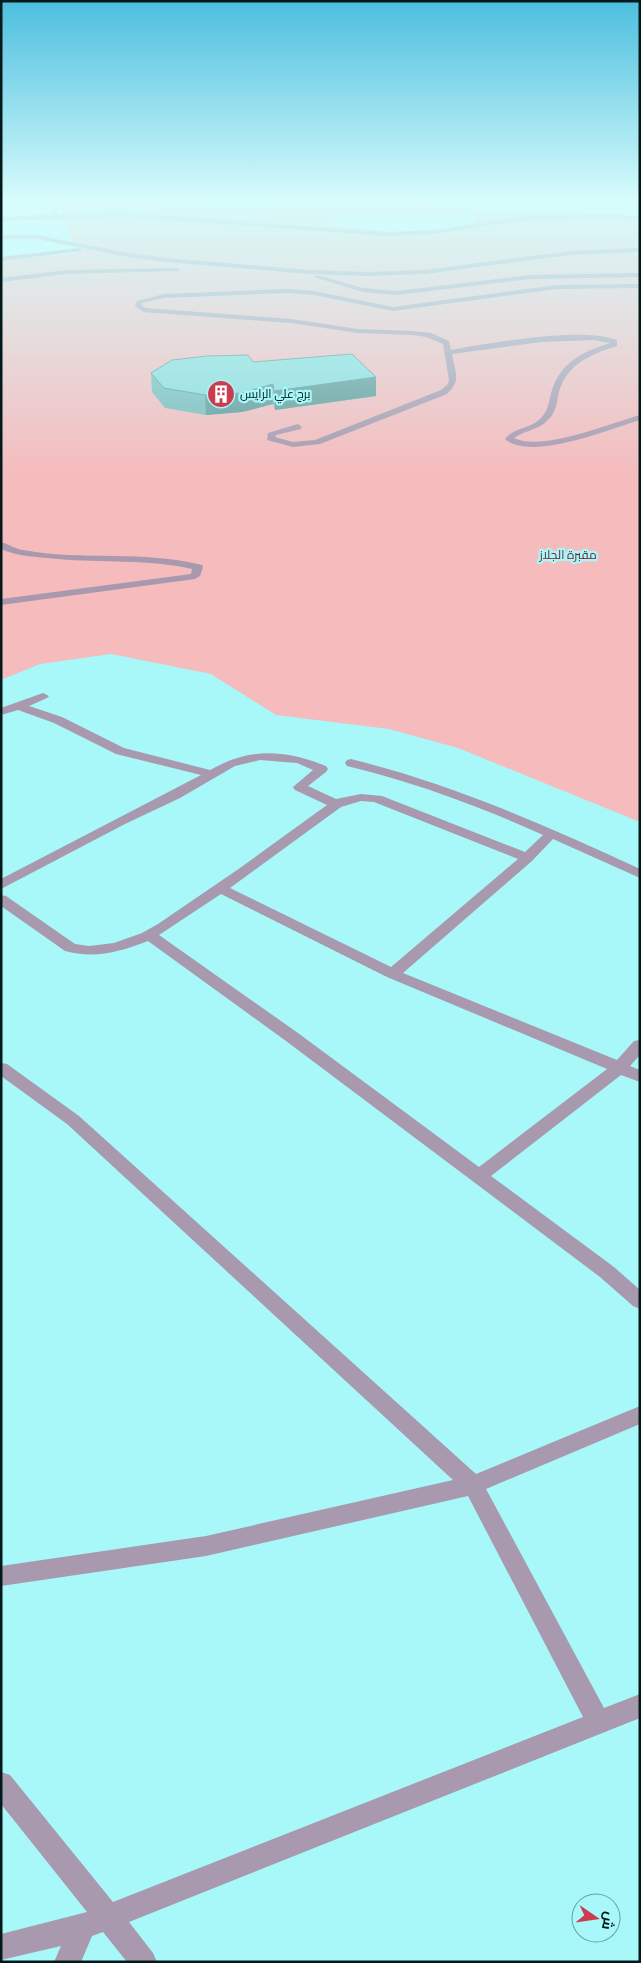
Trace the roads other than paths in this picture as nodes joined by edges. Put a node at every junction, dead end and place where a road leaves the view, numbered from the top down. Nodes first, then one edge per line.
1 (223, 294) edge
2 (317, 294) edge
3 (505, 294) edge
4 (447, 353) junction
5 (640, 417) edge
6 (298, 427) dead end
7 (1, 545) edge
8 (1, 602) edge
9 (43, 696) dead end
10 (20, 706) junction
11 (1, 712) edge
12 (351, 764) dead end
13 (212, 774) junction
14 (336, 804) junction
15 (552, 833) junction
16 (527, 858) junction
17 (640, 874) edge
18 (1, 885) edge
19 (221, 890) junction
20 (1, 900) edge
21 (149, 935) junction
22 (392, 974) junction
23 (640, 1046) edge
24 (1, 1068) edge
25 (618, 1068) junction
26 (640, 1076) edge
27 (478, 1177) junction
28 (640, 1301) edge
29 (640, 1415) edge
30 (473, 1484) junction
31 (1, 1576) edge
32 (640, 1706) edge
33 (598, 1722) junction
34 (1, 1784) edge
35 (106, 1916) junction
36 (83, 1927) junction
37 (1, 1947) edge
38 (67, 1962) edge
39 (144, 1962) edge

1 - 4 street
2 - 3 street
4 - 5 street
4 - 6 street
7 - 8 street
9 - 10 street
10 - 11 street
10 - 13 street
12 - 15 street
13 - 14 street
13 - 18 street
14 - 16 street
14 - 19 street
15 - 16 street
15 - 17 street
16 - 22 street
19 - 21 street
19 - 22 street
20 - 21 street
21 - 27 street
22 - 25 street
23 - 25 street
24 - 30 street
25 - 26 street
25 - 27 street
27 - 28 street
29 - 30 street
30 - 31 street
30 - 33 street
32 - 33 street
33 - 35 street
34 - 35 street
35 - 36 street
35 - 39 street
36 - 37 street
36 - 38 street

